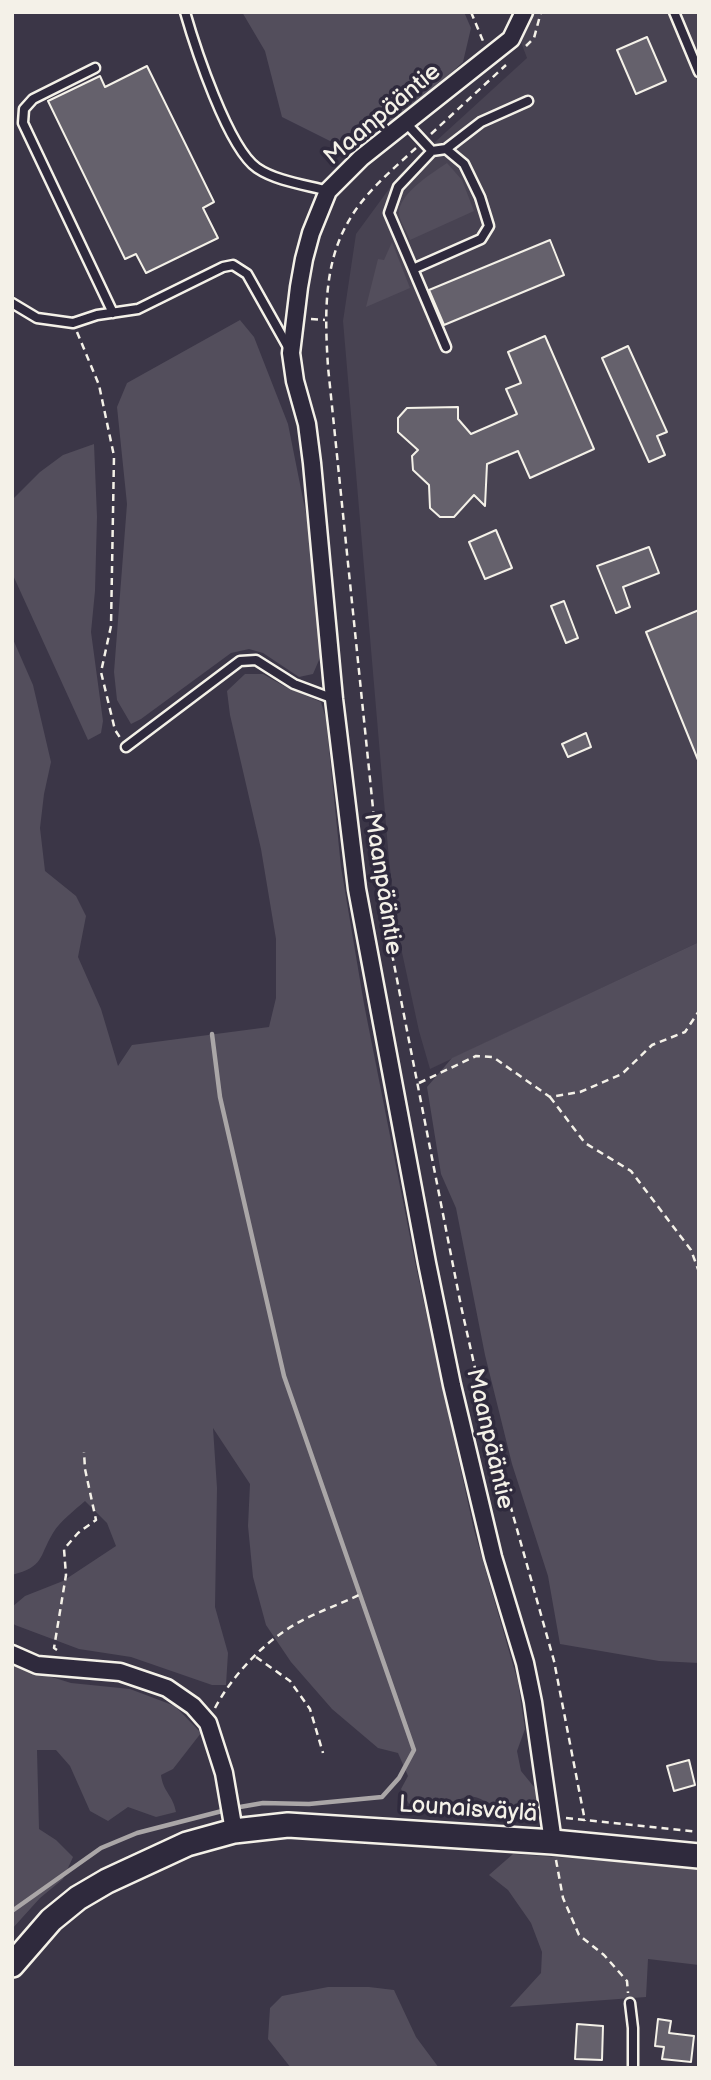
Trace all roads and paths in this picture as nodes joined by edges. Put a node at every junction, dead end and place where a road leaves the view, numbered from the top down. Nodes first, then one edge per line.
1 (185, 12) edge
2 (471, 12) edge
3 (524, 12) edge
4 (541, 12) edge
5 (674, 12) edge
6 (526, 46) dead end
7 (490, 57) junction
8 (508, 63) dead end
9 (95, 68) dead end
10 (699, 72) edge
11 (528, 101) dead end
12 (406, 123) junction
13 (423, 142) junction
14 (446, 149) junction
15 (432, 151) junction
16 (328, 191) junction
17 (413, 270) junction
18 (12, 303) edge
19 (113, 313) junction
20 (74, 323) junction
21 (446, 347) dead end
22 (292, 353) junction
23 (334, 699) junction
24 (127, 747) joint
25 (699, 1011) edge
26 (419, 1083) junction
27 (550, 1097) junction
28 (699, 1272) edge
29 (84, 1452) dead end
30 (359, 1595) dead end
31 (12, 1654) edge
32 (256, 1657) junction
33 (79, 1668) junction
34 (208, 1723) junction
35 (323, 1753) dead end
36 (550, 1816) junction
37 (585, 1821) junction
38 (234, 1831) junction
39 (699, 1832) edge
40 (553, 1842) junction
41 (699, 1856) edge
42 (12, 1965) edge
43 (630, 2003) joint
44 (633, 2068) edge

1 - 16 lane
2 - 7 path
3 - 7 street, Maanpääntie
4 - 6 path
5 - 10 lane
7 - 12 street, Maanpääntie
8 - 13 path
9 - 19 lane
11 - 14 lane
12 - 13 lane
12 - 16 street, Maanpääntie
13 - 15 lane
13 - 26 path
14 - 15 lane
14 - 17 lane
15 - 17 lane
16 - 22 street, Maanpääntie
17 - 21 lane
18 - 20 lane
19 - 20 lane
19 - 22 lane
20 - 24 path
22 - 23 street, Maanpääntie
23 - 24 lane
23 - 36 street, Maanpääntie
25 - 27 path
26 - 27 path
26 - 37 path
27 - 28 path
29 - 33 path
30 - 32 path
31 - 33 street
32 - 34 path
32 - 35 path
33 - 34 street
34 - 38 street
36 - 37 path
36 - 40 street, Maanpääntie
37 - 39 path
38 - 40 street, Lounaisväylä
38 - 42 street, Lounaisväylä
40 - 41 street, Lounaisväylä
40 - 43 path
43 - 44 lane

